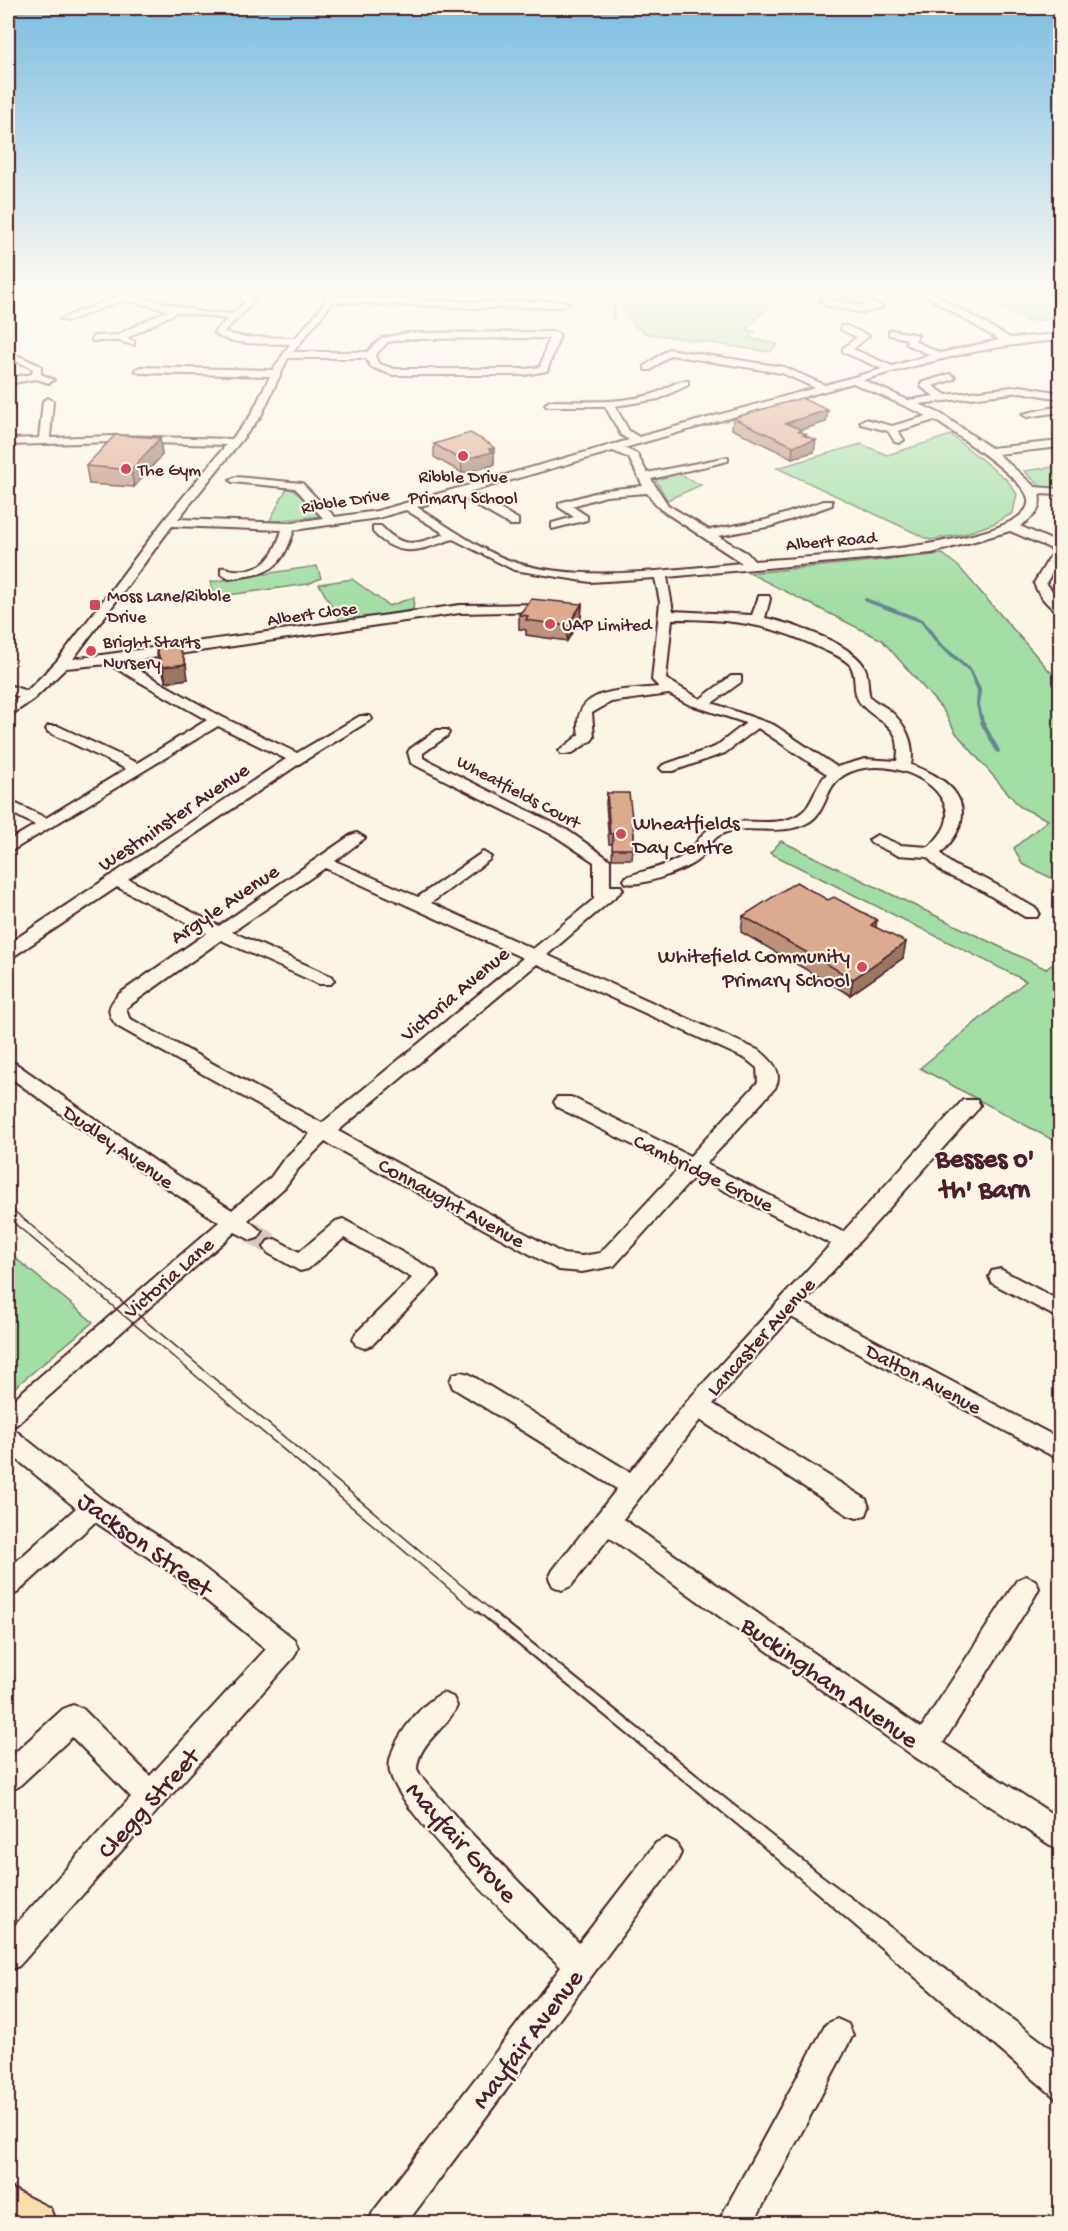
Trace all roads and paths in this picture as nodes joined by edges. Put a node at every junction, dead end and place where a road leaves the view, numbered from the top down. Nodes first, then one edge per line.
1 (265, 396) edge
2 (658, 396) edge
3 (796, 396) edge
4 (890, 396) edge
5 (939, 396) edge
6 (966, 396) edge
7 (943, 399) junction
8 (48, 401) dead end
9 (608, 403) junction
10 (906, 403) junction
11 (550, 404) dead end
12 (1060, 410) edge
13 (1027, 414) dead end
14 (937, 416) junction
15 (865, 422) dead end
16 (892, 429) junction
17 (44, 440) junction
18 (899, 440) dead end
19 (638, 441) junction
20 (8, 442) edge
21 (234, 442) junction
22 (1060, 445) edge
23 (614, 448) junction
24 (989, 452) junction
25 (724, 459) dead end
26 (643, 477) junction
27 (236, 480) dead end
28 (650, 489) junction
29 (1032, 490) junction
30 (461, 492) junction
31 (1060, 492) edge
32 (828, 503) dead end
33 (409, 507) junction
34 (515, 508) dead end
35 (498, 513) junction
36 (169, 522) junction
37 (333, 522) junction
38 (514, 522) dead end
39 (556, 526) dead end
40 (289, 527) junction
41 (1011, 527) junction
42 (377, 529) dead end
43 (707, 534) junction
44 (455, 535) junction
45 (1060, 549) edge
46 (752, 566) junction
47 (225, 571) dead end
48 (660, 574) junction
49 (567, 606) edge
50 (1060, 608) edge
51 (668, 615) junction
52 (110, 660) junction
53 (62, 664) junction
54 (736, 679) dead end
55 (8, 689) edge
56 (670, 690) junction
57 (30, 696) junction
58 (703, 703) junction
59 (8, 713) edge
60 (365, 719) dead end
61 (217, 720) junction
62 (758, 722) junction
63 (53, 729) dead end
64 (442, 733) dead end
65 (576, 748) dead end
66 (297, 759) junction
67 (903, 766) junction
68 (136, 768) junction
69 (668, 768) dead end
70 (836, 773) junction
71 (8, 805) edge
72 (46, 824) junction
73 (357, 838) dead end
74 (877, 840) dead end
75 (8, 848) edge
76 (933, 852) junction
77 (483, 857) dead end
78 (325, 862) junction
79 (116, 880) junction
80 (632, 880) dead end
81 (608, 896) joint
82 (418, 905) junction
83 (1031, 913) dead end
84 (220, 933) junction
85 (8, 952) edge
86 (534, 958) junction
87 (325, 980) dead end
88 (117, 1007) joint
89 (8, 1067) edge
90 (564, 1102) dead end
91 (970, 1105) dead end
92 (324, 1132) junction
93 (690, 1166) junction
94 (242, 1226) junction
95 (845, 1242) junction
96 (275, 1247) tunnel mouth
97 (999, 1277) dead end
98 (788, 1305) junction
99 (1060, 1311) edge
100 (364, 1339) dead end
101 (460, 1381) dead end
102 (697, 1406) junction
103 (8, 1418) edge
104 (8, 1438) edge
105 (1060, 1450) edge
106 (632, 1486) junction
107 (857, 1507) dead end
108 (94, 1508) junction
109 (606, 1521) junction
110 (562, 1578) dead end
111 (8, 1585) edge
112 (1026, 1588) dead end
113 (285, 1648) joint
114 (443, 1706) dead end
115 (925, 1747) junction
116 (8, 1777) edge
117 (152, 1798) junction
118 (1060, 1835) edge
119 (666, 1853) dead end
120 (8, 1955) edge
121 (581, 1965) junction
122 (837, 2035) dead end
123 (8, 2209) edge
124 (34, 2223) edge
125 (385, 2223) edge
126 (734, 2223) edge

1 - 21 street
2 - 9 street
3 - 19 street, Ribble Drive
4 - 10 street
5 - 7 street
6 - 7 street
7 - 10 street
8 - 17 street
9 - 11 street
9 - 19 street
10 - 14 street
12 - 13 street
14 - 16 street
14 - 24 street
15 - 16 street
16 - 18 street
17 - 20 street
17 - 21 street
19 - 23 street, Ribble Drive
21 - 36 street
22 - 24 street
23 - 26 street
23 - 30 street, Ribble Drive
24 - 29 street
25 - 26 street
26 - 28 street
27 - 37 street
28 - 39 street
28 - 43 street
29 - 31 street
29 - 41 street, Albert Road
30 - 33 street, Ribble Drive
30 - 35 street
32 - 43 street
33 - 37 street, Ribble Drive
33 - 44 street, Albert Road
34 - 35 street
35 - 38 street
36 - 40 street, Ribble Drive
36 - 53 street
37 - 40 street, Ribble Drive
40 - 47 street
41 - 45 street
41 - 46 street, Albert Road
42 - 44 street
43 - 46 street
44 - 48 street, Albert Road
45 - 50 street
46 - 48 street, Albert Road
48 - 51 street
49 - 52 street, Albert Close
51 - 56 street
51 - 67 street
52 - 53 street, Albert Close
52 - 61 street
53 - 57 street
54 - 58 street
55 - 57 street
56 - 58 street
56 - 65 street
57 - 59 street
58 - 62 street
60 - 66 street, Westminster Avenue
61 - 66 street
61 - 68 street
62 - 69 street
62 - 70 street
63 - 68 street
64 - 81 street, Wheatfields Court
66 - 79 street, Westminster Avenue
67 - 70 street
67 - 76 street
68 - 72 street
70 - 80 street
71 - 72 street
72 - 75 street
73 - 78 street, Argyle Avenue
74 - 76 street
76 - 83 street
77 - 82 street
78 - 82 street
78 - 84 street, Argyle Avenue
79 - 84 street
79 - 85 street, Westminster Avenue
81 - 86 street, Victoria Avenue
82 - 86 street
84 - 87 street
84 - 88 street, Argyle Avenue
86 - 92 street, Victoria Avenue
86 - 93 street
88 - 92 street, Connaught Avenue
89 - 94 street, Dudley Avenue
90 - 93 street, Cambridge Grove
91 - 95 street, Lancaster Avenue
92 - 93 street, Connaught Avenue
92 - 94 street, Victoria Lane
93 - 95 street, Cambridge Grove
94 - 103 street, Victoria Lane
95 - 98 street, Lancaster Avenue
96 - 100 street
97 - 99 street
98 - 102 street, Lancaster Avenue
98 - 105 street, Dalton Avenue
101 - 106 street
102 - 106 street, Lancaster Avenue
102 - 107 street
104 - 108 street, Jackson Street
106 - 109 street, Lancaster Avenue
108 - 111 street
108 - 113 street, Jackson Street
109 - 110 street, Lancaster Avenue
109 - 115 street, Buckingham Avenue
112 - 115 street
113 - 117 street, Clegg Street
114 - 121 street, Mayfair Grove
115 - 118 street, Buckingham Avenue
116 - 117 street
117 - 120 street, Clegg Street
119 - 121 street, Mayfair Avenue
121 - 125 street, Mayfair Avenue
122 - 126 street
123 - 124 main road

